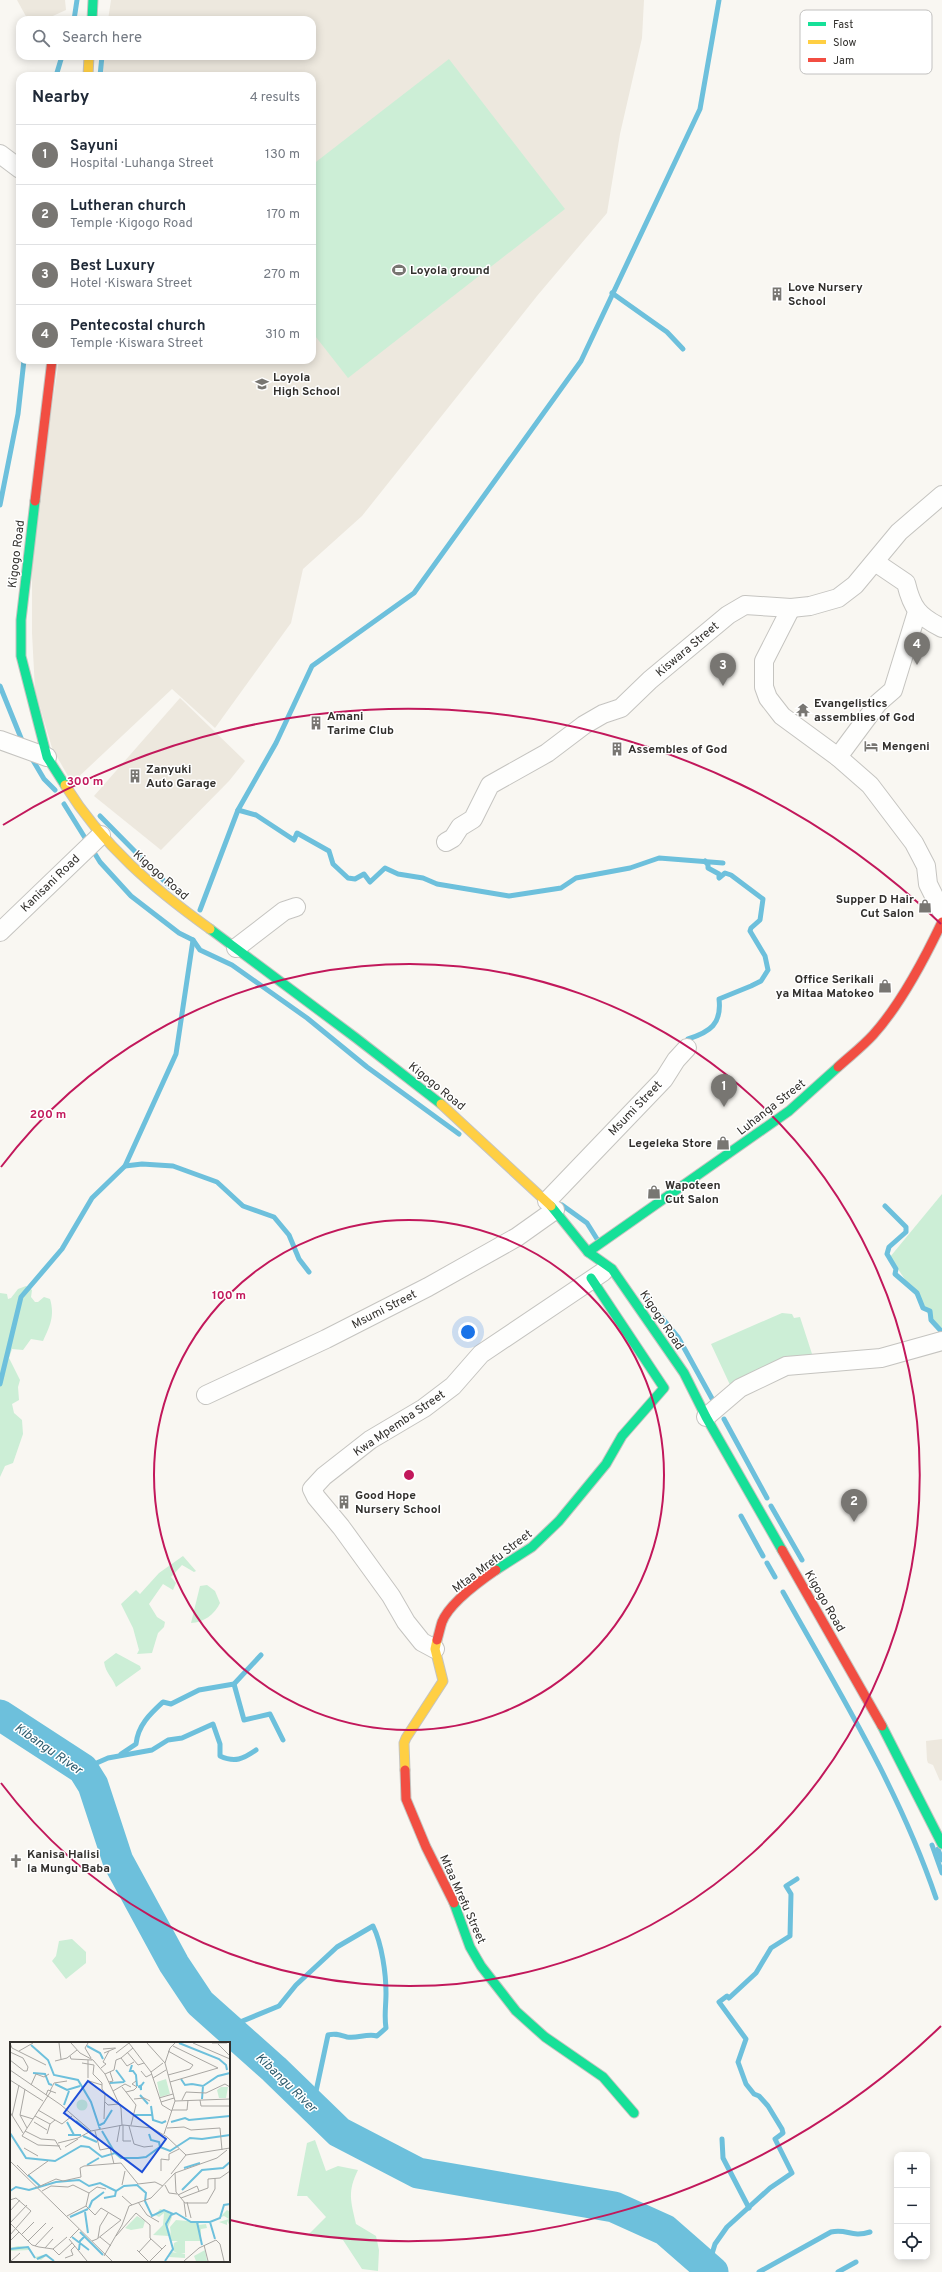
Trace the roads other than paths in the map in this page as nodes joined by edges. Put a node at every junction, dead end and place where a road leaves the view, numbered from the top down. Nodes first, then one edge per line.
1 (93, 0) edge
2 (92, 16) edge
3 (89, 60) edge
4 (88, 72) edge
5 (0, 154) edge
6 (16, 166) edge
7 (52, 364) edge
8 (942, 494) edge
9 (875, 562) junction
10 (791, 608) junction
11 (917, 612) junction
12 (942, 628) edge
13 (0, 740) edge
14 (48, 757) junction
15 (838, 757) junction
16 (101, 835) junction
17 (446, 842) dead end
18 (296, 907) dead end
19 (942, 912) edge
20 (942, 922) edge
21 (0, 932) edge
22 (236, 948) junction
23 (687, 1048) dead end
24 (551, 1206) junction
25 (588, 1252) junction
26 (612, 1268) junction
27 (591, 1278) junction
28 (942, 1341) edge
29 (684, 1373) junction
30 (664, 1388) junction
31 (206, 1395) dead end
32 (706, 1417) junction
33 (435, 1649) junction
34 (942, 1844) edge
35 (634, 2113) dead end

1 - 2 main road
3 - 4 main road
5 - 6 street
7 - 14 main road, Kigogo Road
8 - 9 street, Kiswara Street
9 - 10 street, Kiswara Street
9 - 11 street
10 - 15 street
10 - 17 street, Kiswara Street
11 - 12 street
11 - 15 street
13 - 14 street
14 - 16 main road, Kigogo Road
15 - 19 street
16 - 21 street, Kanisani Road
16 - 22 main road, Kigogo Road
18 - 22 street
20 - 25 main road, Luhanga Street
22 - 24 main road, Kigogo Road
23 - 24 street, Msumi Street
24 - 25 main road, Kigogo Road
24 - 31 street, Msumi Street
25 - 26 main road, Kigogo Road
26 - 27 street, Kwa Mpemba Street
26 - 29 main road, Kigogo Road
27 - 30 main road
27 - 33 street, Kwa Mpemba Street
28 - 32 street
29 - 30 street
29 - 32 main road, Kigogo Road
30 - 33 main road, Mtaa Mrefu Street
32 - 34 main road, Kigogo Road
33 - 35 main road, Mtaa Mrefu Street

